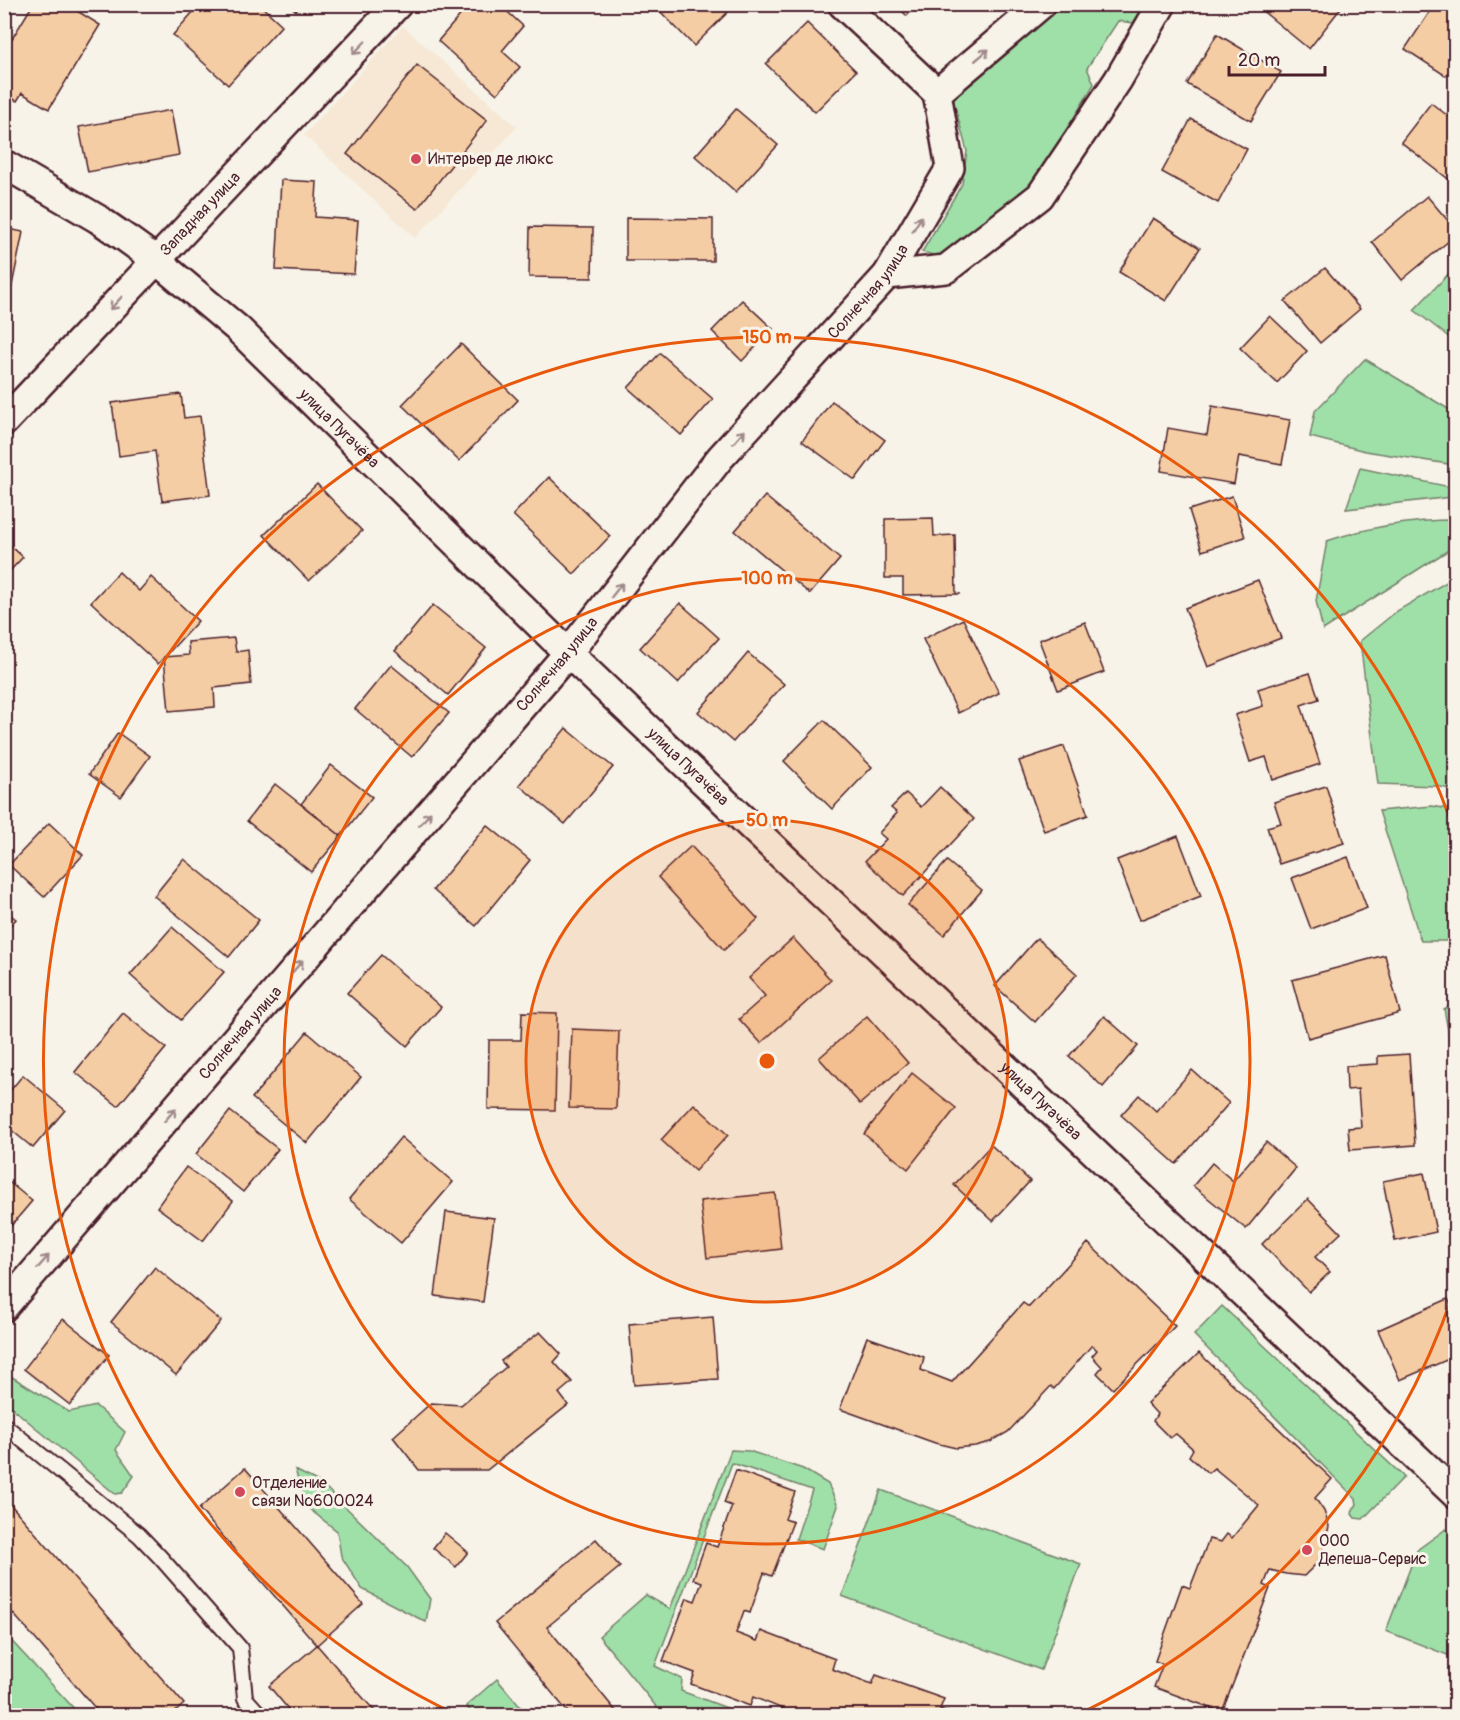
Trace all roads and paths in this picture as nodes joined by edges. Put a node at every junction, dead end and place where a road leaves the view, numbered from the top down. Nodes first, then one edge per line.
1 (398, 4) edge
2 (842, 4) edge
3 (1042, 4) edge
4 (1162, 4) edge
5 (938, 93) junction
6 (4, 164) edge
7 (156, 260) junction
8 (887, 275) junction
9 (4, 422) edge
10 (568, 653) junction
11 (4, 1307) edge
12 (4, 1425) edge
13 (1455, 1494) edge
14 (261, 1716) edge

1 -> 7 street, Западная улица
2 - 5 street
5 -> 3 street
4 - 8 street
8 -> 5 street, Солнечная улица
6 - 7 street, улица Пугачёва
7 -> 9 street, Западная улица
7 - 10 street, улица Пугачёва
10 -> 8 street, Солнечная улица
11 -> 10 street, Солнечная улица
10 - 13 street, улица Пугачёва
12 - 14 lane

